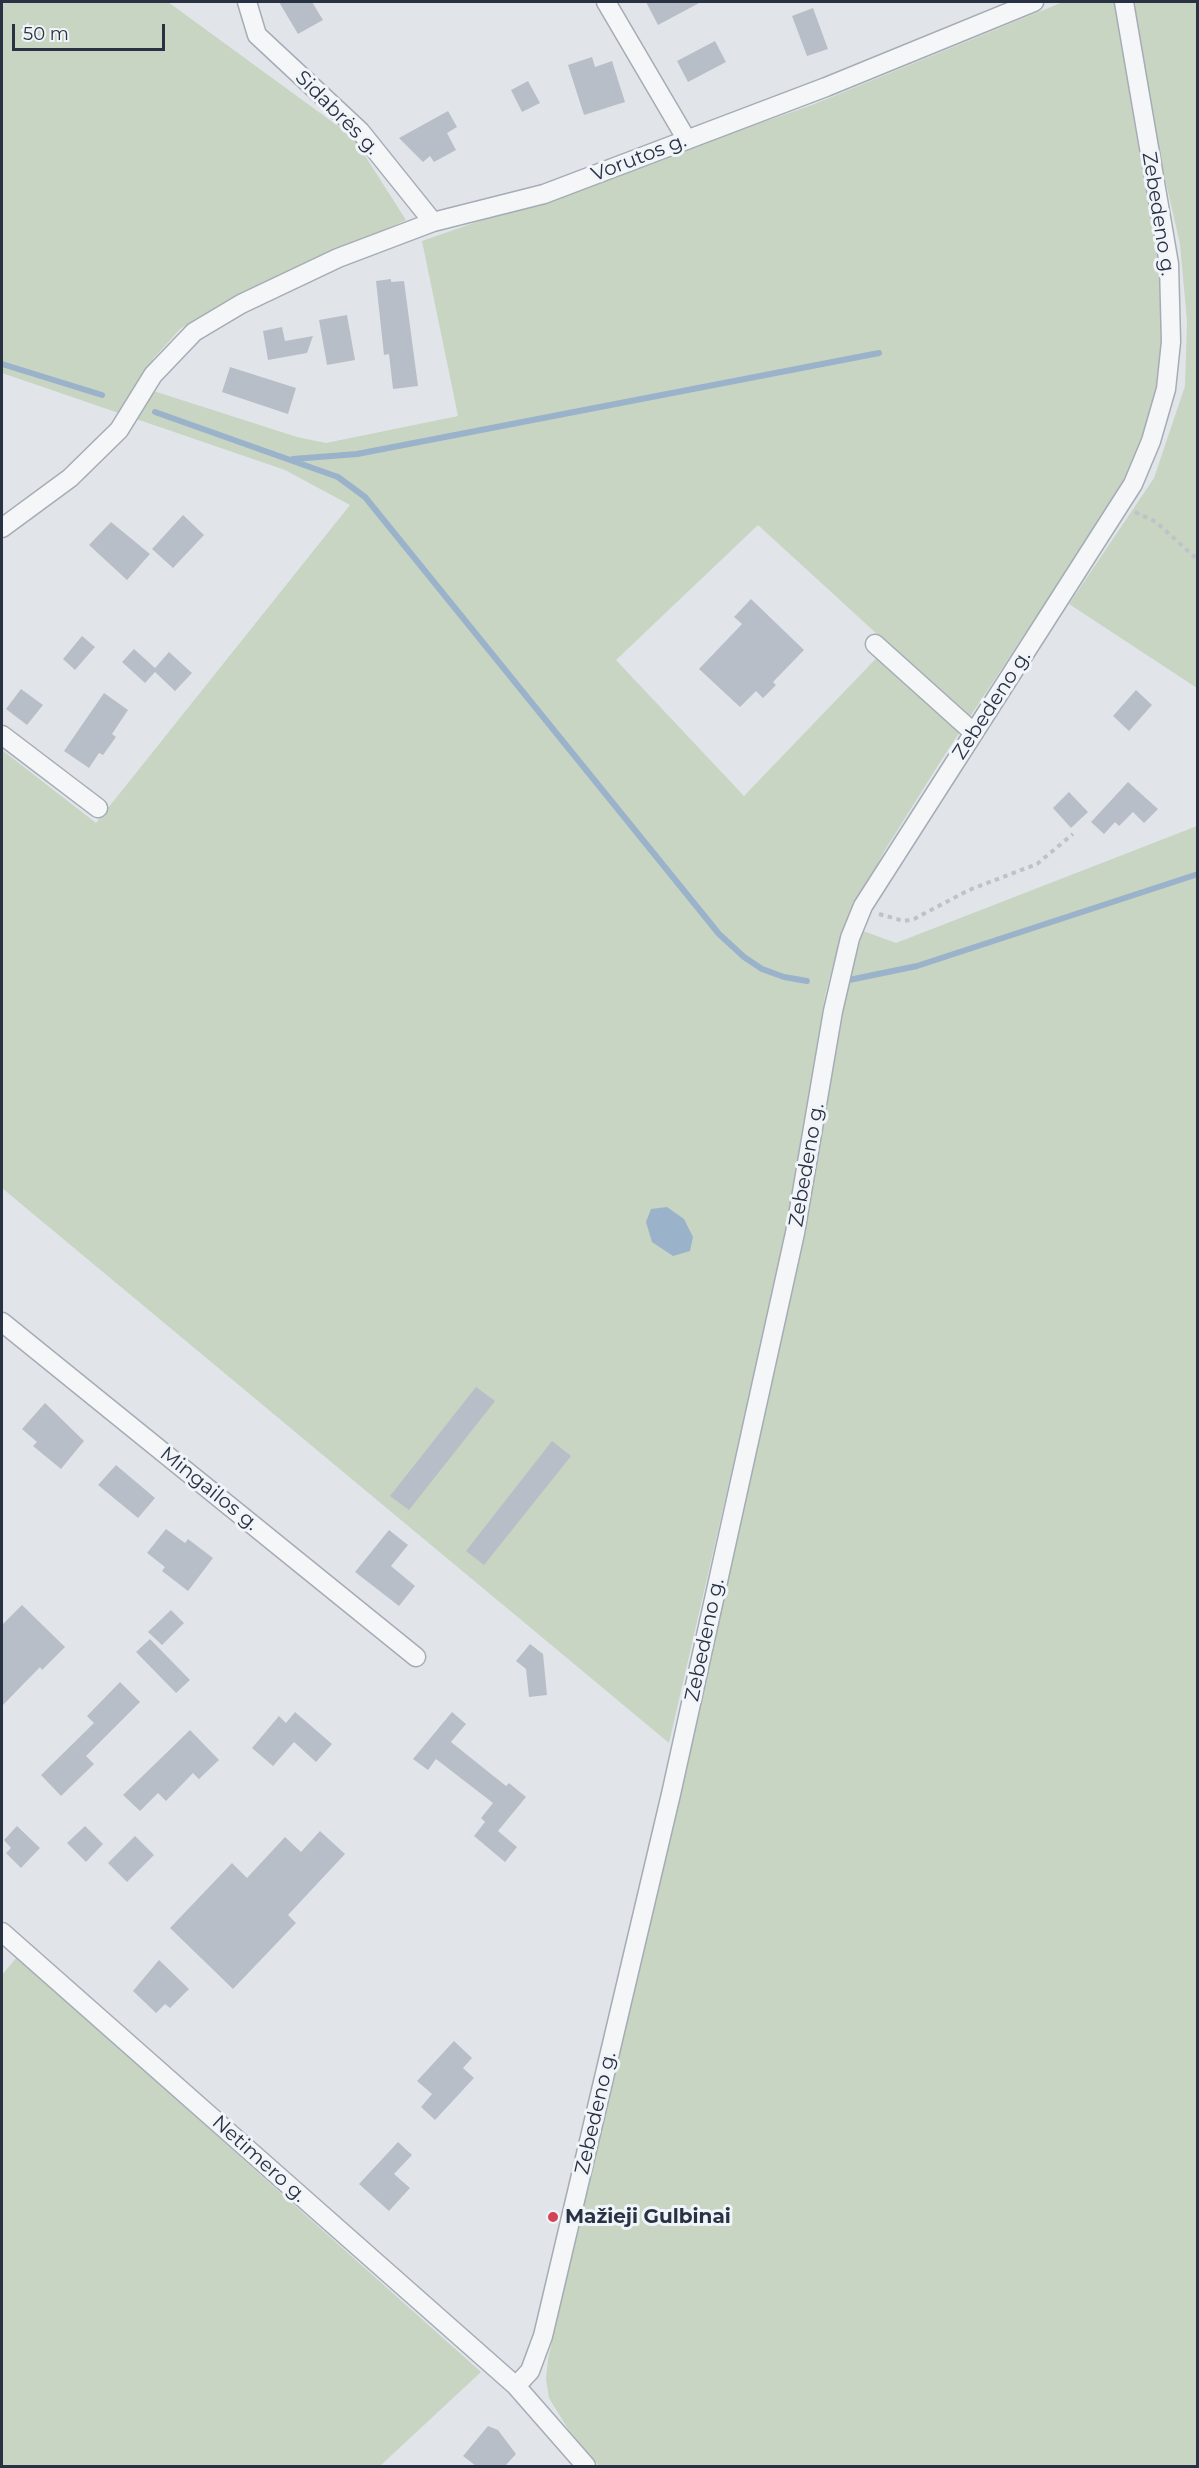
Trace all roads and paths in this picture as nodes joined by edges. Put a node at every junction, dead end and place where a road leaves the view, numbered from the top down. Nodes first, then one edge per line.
1 (247, 2) edge
2 (606, 2) edge
3 (1034, 2) edge
4 (1124, 2) edge
5 (687, 140) junction
6 (433, 222) junction
7 (1120, 506) junction
8 (2, 528) edge
9 (1197, 560) edge
10 (875, 644) dead end
11 (974, 733) junction
12 (2, 735) edge
13 (98, 808) dead end
14 (1074, 834) dead end
15 (863, 906) junction
16 (2, 1322) edge
17 (416, 1657) dead end
18 (2, 1932) edge
19 (516, 2386) junction
20 (586, 2466) edge

1 - 6 street, Sidabrės g.
2 - 5 street
3 - 5 street, Vorutos g.
4 - 7 street, Zebedeno g.
5 - 6 street, Vorutos g.
6 - 8 street, Vorutos g.
7 - 9 path
7 - 11 street, Zebedeno g.
10 - 11 street
11 - 15 street, Zebedeno g.
12 - 13 street
14 - 15 path
15 - 19 street, Zebedeno g.
16 - 17 street, Mingailos g.
18 - 19 street, Netimero g.
19 - 20 street, Netimero g.

